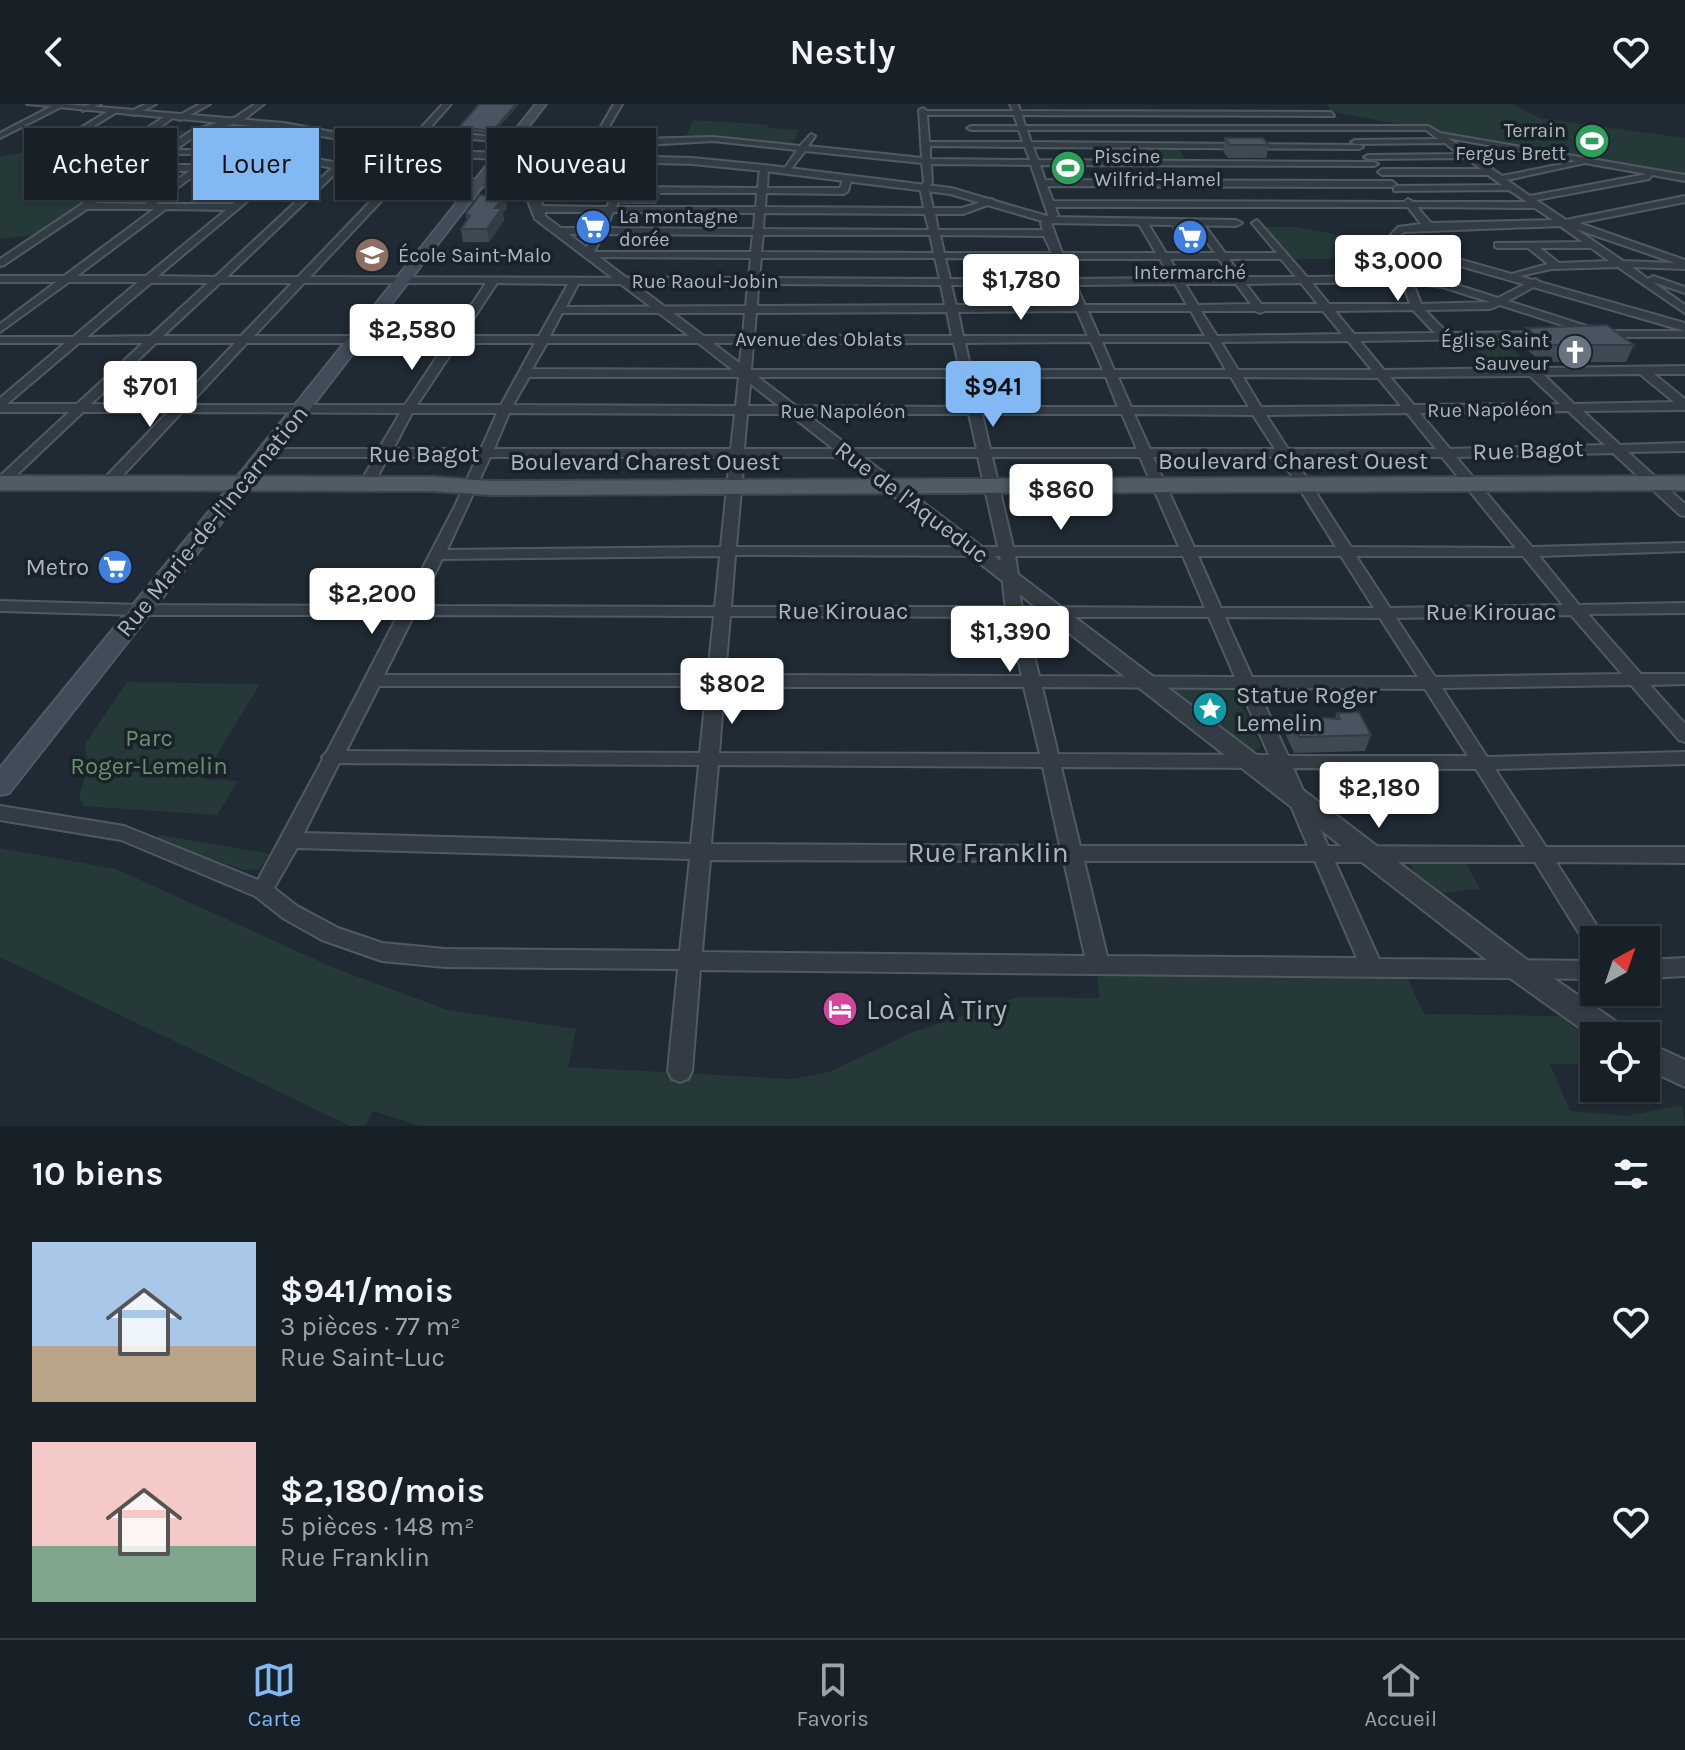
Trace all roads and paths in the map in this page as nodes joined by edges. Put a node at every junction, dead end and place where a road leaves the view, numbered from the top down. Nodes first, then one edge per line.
1 (32, 104) edge
2 (97, 104) edge
3 (152, 104) edge
4 (206, 104) edge
5 (260, 104) edge
6 (447, 104) edge
7 (541, 104) edge
8 (618, 104) edge
9 (1156, 104) edge
10 (1321, 104) edge
11 (57, 107) junction
12 (1016, 108) edge
13 (86, 109) junction
14 (113, 112) junction
15 (131, 113) junction
16 (1164, 114) junction
17 (1331, 114) junction
18 (174, 117) junction
19 (230, 121) junction
20 (85, 128) edge
21 (154, 128) edge
22 (270, 128) edge
23 (523, 128) edge
24 (604, 128) edge
25 (971, 128) dead end
26 (1021, 128) junction
27 (1173, 129) junction
28 (1343, 129) junction
29 (1437, 134) junction
30 (0, 136) edge
31 (188, 136) junction
32 (193, 136) edge
33 (811, 136) dead end
34 (319, 137) edge
35 (487, 138) edge
36 (1446, 141) junction
37 (656, 142) edge
38 (177, 144) edge
39 (927, 144) junction
40 (1357, 144) junction
41 (1027, 145) junction
42 (1183, 146) junction
43 (802, 148) junction
44 (1526, 150) junction
45 (1499, 154) dead end
46 (487, 157) edge
47 (1469, 157) junction
48 (1485, 157) dead end
49 (656, 161) edge
50 (928, 161) junction
51 (1591, 161) junction
52 (1033, 163) junction
53 (1194, 163) junction
54 (1375, 165) junction
55 (764, 168) junction
56 (335, 170) edge
57 (787, 171) junction
58 (193, 172) edge
59 (1489, 172) junction
60 (487, 174) edge
61 (1659, 174) junction
62 (1685, 178) edge
63 (847, 179) junction
64 (1500, 179) junction
65 (471, 182) edge
66 (480, 183) junction
67 (1041, 183) junction
68 (1210, 183) junction
69 (487, 184) edge
70 (1394, 186) junction
71 (924, 187) junction
72 (1511, 187) junction
73 (656, 188) edge
74 (761, 190) junction
75 (1685, 199) edge
76 (94, 200) edge
77 (244, 200) edge
78 (377, 200) edge
79 (534, 200) edge
80 (612, 200) edge
81 (992, 202) junction
82 (1532, 202) junction
83 (1048, 204) junction
84 (1224, 204) junction
85 (85, 206) junction
86 (1412, 206) junction
87 (146, 207) junction
88 (163, 207) junction
89 (236, 207) junction
90 (539, 209) junction
91 (608, 209) junction
92 (759, 210) junction
93 (929, 211) junction
94 (1236, 223) joint
95 (1257, 223) dead end
96 (1566, 223) junction
97 (1144, 224) junction
98 (1199, 224) junction
99 (1048, 226) junction
100 (1428, 226) junction
101 (557, 231) junction
102 (598, 231) junction
103 (758, 232) junction
104 (934, 232) junction
105 (1395, 243) junction
106 (1498, 245) dead end
107 (1530, 245) junction
108 (1592, 245) junction
109 (588, 255) junction
110 (756, 255) junction
111 (940, 256) junction
112 (1059, 256) junction
113 (1163, 256) junction
114 (1222, 256) junction
115 (1282, 256) junction
116 (0, 263) edge
117 (1685, 264) edge
118 (1624, 266) junction
119 (1558, 267) junction
120 (1516, 276) junction
121 (1641, 277) junction
122 (0, 279) edge
123 (1410, 279) junction
124 (67, 280) junction
125 (148, 280) junction
126 (217, 280) junction
127 (302, 280) junction
128 (400, 280) junction
129 (1302, 280) junction
130 (493, 281) junction
131 (753, 281) junction
132 (1240, 281) junction
133 (574, 282) junction
134 (627, 282) junction
135 (944, 282) junction
136 (1071, 282) junction
137 (1179, 282) junction
138 (1535, 282) junction
139 (1685, 290) edge
140 (1498, 301) junction
141 (1417, 308) junction
142 (1325, 309) junction
143 (558, 310) junction
144 (663, 310) junction
145 (750, 310) junction
146 (951, 310) junction
147 (1084, 310) junction
148 (1196, 310) junction
149 (1260, 310) junction
150 (1685, 310) edge
151 (0, 329) edge
152 (1681, 332) edge
153 (1603, 334) junction
154 (1445, 337) junction
155 (245, 338) junction
156 (1350, 338) junction
157 (358, 339) junction
158 (457, 339) junction
159 (543, 339) junction
160 (702, 339) junction
161 (747, 339) junction
162 (957, 339) junction
163 (1098, 339) junction
164 (1213, 339) junction
165 (0, 340) edge
166 (76, 341) junction
167 (151, 341) junction
168 (1685, 343) edge
169 (1685, 370) edge
170 (1643, 371) junction
171 (526, 373) junction
172 (744, 373) junction
173 (965, 373) junction
174 (1112, 373) junction
175 (1534, 373) junction
176 (1235, 374) junction
177 (1380, 374) junction
178 (0, 406) edge
179 (1685, 406) edge
180 (1572, 408) junction
181 (77, 409) junction
182 (1129, 410) junction
183 (1410, 410) junction
184 (178, 411) junction
185 (301, 411) junction
186 (407, 411) junction
187 (504, 411) junction
188 (740, 411) junction
189 (791, 411) junction
190 (974, 411) junction
191 (1258, 411) junction
192 (1685, 447) edge
193 (1618, 448) junction
194 (983, 452) junction
195 (266, 453) junction
196 (1147, 453) junction
197 (1284, 453) junction
198 (1446, 453) junction
199 (385, 454) junction
200 (483, 454) junction
201 (739, 455) junction
202 (850, 455) junction
203 (0, 483) edge
204 (1685, 483) edge
205 (107, 484) junction
206 (1655, 484) junction
207 (366, 485) junction
208 (734, 487) junction
209 (893, 487) junction
210 (989, 487) junction
211 (1474, 487) junction
212 (469, 488) junction
213 (1162, 488) junction
214 (1306, 488) junction
215 (236, 491) junction
216 (0, 497) edge
217 (1685, 512) edge
218 (1685, 547) edge
219 (729, 551) junction
220 (1187, 551) junction
221 (978, 552) junction
222 (1005, 552) junction
223 (1529, 552) junction
224 (1346, 553) junction
225 (437, 555) junction
226 (1013, 580) junction
227 (0, 606) edge
228 (1685, 608) edge
229 (408, 609) junction
230 (140, 610) junction
231 (722, 610) junction
232 (1016, 611) junction
233 (1052, 611) junction
234 (1216, 611) junction
235 (1576, 611) junction
236 (1387, 613) junction
237 (716, 679) junction
238 (1685, 679) edge
239 (372, 680) junction
240 (1032, 680) junction
241 (1145, 681) junction
242 (1246, 681) junction
243 (1637, 681) junction
244 (1431, 683) junction
245 (1685, 736) edge
246 (331, 757) junction
247 (708, 758) junction
248 (1685, 758) edge
249 (1052, 759) junction
250 (1248, 760) junction
251 (1280, 760) junction
252 (1485, 763) junction
253 (0, 786) edge
254 (1302, 802) junction
255 (0, 813) edge
256 (291, 840) junction
257 (701, 852) junction
258 (1073, 852) junction
259 (1318, 852) junction
260 (1368, 852) junction
261 (1541, 855) junction
262 (1685, 855) edge
263 (262, 890) junction
264 (1586, 926) edge
265 (689, 961) junction
266 (1098, 964) junction
267 (1685, 967) edge
268 (1372, 968) junction
269 (1660, 968) edge
270 (1520, 970) junction
271 (1580, 970) edge
272 (1594, 1022) edge
273 (1660, 1062) edge
274 (680, 1071) dead end
275 (1685, 1074) edge

1 - 11 street
2 - 13 street
3 - 15 street
4 - 18 street
5 - 19 street
6 - 35 street
7 - 23 main road, Rue Marie-de-l'Incarnation
8 - 24 street
9 - 16 street
10 - 17 street
11 - 13 street
11 - 30 street
12 - 16 street
12 - 26 street
12 - 39 street
13 - 14 street
14 - 15 street
14 - 20 street
15 - 18 street
16 - 17 street
16 - 27 street
17 - 28 street
18 - 19 street
18 - 21 street
19 - 22 street
19 - 31 street
25 - 26 street
26 - 27 street
26 - 41 street
27 - 28 street
27 - 42 street
28 - 29 street
28 - 40 street
29 - 36 street
29 - 44 street
31 - 32 street
31 - 38 street
33 - 43 street
34 - 46 street
36 - 40 street
36 - 47 street
37 - 43 street
39 - 41 street
39 - 50 street
40 - 42 street
40 - 54 street
41 - 42 street
41 - 52 street
42 - 53 street
43 - 50 street
43 - 57 street
44 - 45 street
44 - 51 street
47 - 48 street
47 - 54 street
47 - 59 street
49 - 55 street
50 - 52 street
50 - 71 street
51 - 61 street
51 - 64 street
52 - 53 street
52 - 67 street
53 - 54 street
53 - 68 street
54 - 59 street
54 - 70 street
55 - 57 street
55 - 74 street
56 - 126 street
57 - 63 street
58 - 87 street
59 - 64 street
60 - 66 main road, Rue Marie-de-l'Incarnation
61 - 62 street
61 - 82 street
63 - 71 street
63 - 74 street
64 - 72 street
65 - 66 street
66 - 69 street
66 - 128 main road, Rue Marie-de-l'Incarnation
67 - 68 street
67 - 83 street
68 - 70 street
68 - 84 street
70 - 72 street
70 - 86 street
71 - 81 street
71 - 93 street
72 - 82 street
73 - 74 street
74 - 92 street
75 - 96 street
76 - 85 street
77 - 89 street
78 - 127 street
79 - 90 street, Rue de l'Aqueduc
80 - 91 street
81 - 93 street
81 - 99 street
82 - 86 street
82 - 96 street
83 - 84 street
83 - 99 street
84 - 86 street
84 - 94 street
85 - 87 street
85 - 116 street
86 - 100 street
87 - 88 street
88 - 89 street
88 - 124 street
89 - 125 street
90 - 91 street
90 - 101 street, Rue de l'Aqueduc
91 - 92 street
91 - 102 street
92 - 93 street
92 - 103 street
93 - 104 street
94 - 98 street
95 - 115 street
96 - 100 street
96 - 108 street
96 - 117 street
97 - 98 street
97 - 99 street
97 - 113 street
98 - 114 street
99 - 104 street
99 - 112 street
100 - 105 street
101 - 102 street
101 - 109 street, Rue de l'Aqueduc
102 - 103 street
102 - 109 street
103 - 104 street
103 - 110 street
104 - 111 street
105 - 120 street
105 - 123 street
106 - 107 street
107 - 108 street
107 - 119 street
108 - 118 street
109 - 110 street
109 - 134 street, Rue de l'Aqueduc
110 - 111 street
110 - 131 street
111 - 112 street
111 - 135 street
112 - 113 street
112 - 136 street
113 - 114 street
113 - 137 street
114 - 115 street
114 - 132 street
115 - 129 street
117 - 118 street
118 - 119 street
118 - 121 street
119 - 120 street
120 - 138 street
121 - 139 street
121 - 150 street
122 - 124 street, Rue Raoul-Jobin
123 - 129 street, Rue Raoul-Jobin
123 - 140 street, Rue Raoul-Jobin
123 - 141 street
124 - 125 street, Rue Raoul-Jobin
124 - 151 street
125 - 126 street, Rue Raoul-Jobin
125 - 166 street
126 - 127 street, Rue Raoul-Jobin
126 - 167 street
127 - 128 street, Rue Raoul-Jobin
127 - 155 street
128 - 130 street, Rue Raoul-Jobin
128 - 157 main road, Rue Marie-de-l'Incarnation
129 - 132 street, Rue Raoul-Jobin
129 - 142 street
130 - 133 street, Rue Raoul-Jobin
130 - 158 street
131 - 134 street, Rue Raoul-Jobin
131 - 135 street, Rue Raoul-Jobin
131 - 145 street
132 - 137 street, Rue Raoul-Jobin
132 - 149 street
133 - 134 street, Rue Raoul-Jobin
133 - 143 street
134 - 144 street, Rue de l'Aqueduc
135 - 136 street, Rue Raoul-Jobin
135 - 146 street
136 - 137 street, Rue Raoul-Jobin
136 - 147 street
137 - 148 street
138 - 140 street
138 - 152 street
140 - 141 street
140 - 153 street, Rue Raoul-Jobin
141 - 142 street
141 - 154 street
142 - 149 street
142 - 156 street
143 - 144 street
143 - 159 street
144 - 145 street
144 - 160 street, Rue de l'Aqueduc
145 - 146 street
145 - 161 street
146 - 147 street
146 - 162 street
147 - 148 street
147 - 163 street
148 - 149 street
148 - 164 street
152 - 153 street, Avenue des Oblats
152 - 168 street
153 - 154 street, Avenue des Oblats
154 - 156 street, Avenue des Oblats
155 - 157 street, Avenue des Oblats
155 - 167 street, Avenue des Oblats
155 - 184 street
156 - 164 street, Avenue des Oblats
156 - 177 street
157 - 158 street, Avenue des Oblats
157 - 185 main road, Rue Marie-de-l'Incarnation
158 - 159 street, Avenue des Oblats
158 - 186 street
159 - 160 street, Avenue des Oblats
159 - 171 street
160 - 161 street, Avenue des Oblats
160 - 172 street, Rue de l'Aqueduc
161 - 162 street, Avenue des Oblats
161 - 172 street
162 - 163 street, Avenue des Oblats
162 - 173 street
163 - 164 street, Avenue des Oblats
163 - 174 street
164 - 176 street
165 - 166 street, Avenue des Oblats
166 - 167 street, Avenue des Oblats
166 - 178 street
167 - 181 street
169 - 170 street
170 - 175 street
170 - 179 street
171 - 172 street
171 - 187 street
172 - 173 street
172 - 188 street
172 - 189 street, Rue de l'Aqueduc
173 - 174 street
173 - 190 street
174 - 176 street
174 - 182 street
175 - 177 street
175 - 180 street
176 - 177 street
176 - 191 street
177 - 183 street
178 - 181 street, Rue Napoléon
179 - 180 street, Rue Napoléon
180 - 183 street, Rue Napoléon
180 - 193 street
181 - 184 street, Rue Napoléon
181 - 203 street
182 - 190 street, Rue Napoléon
182 - 191 street, Rue Napoléon
182 - 196 street
183 - 191 street, Rue Napoléon
183 - 198 street
184 - 185 street, Rue Napoléon
184 - 205 street
185 - 186 street, Rue Napoléon
185 - 195 main road, Rue Marie-de-l'Incarnation
186 - 187 street, Rue Napoléon
186 - 199 street
187 - 188 street, Rue Napoléon
187 - 200 street
188 - 189 street, Rue Napoléon
188 - 201 street
189 - 190 street, Rue Napoléon
189 - 202 street, Rue de l'Aqueduc
190 - 194 street
191 - 197 street
192 - 193 street, Rue Bagot
193 - 198 street, Rue Bagot
193 - 206 street
194 - 196 street, Rue Bagot
194 - 202 street, Rue Bagot
194 - 210 street
195 - 199 street, Rue Bagot
195 - 215 main road, Rue Marie-de-l'Incarnation
196 - 197 street, Rue Bagot
196 - 213 street
197 - 198 street, Rue Bagot
197 - 214 street
198 - 211 street
199 - 200 street, Rue Bagot
199 - 207 street
200 - 201 street, Rue Bagot
200 - 212 street
201 - 202 street, Rue Bagot
201 - 208 street
202 - 209 street, Rue de l'Aqueduc
203 - 205 main road, Boulevard Charest Ouest
204 - 206 main road, Boulevard Charest Ouest
205 - 215 main road, Boulevard Charest Ouest
206 - 211 main road, Boulevard Charest Ouest
206 - 217 street
207 - 212 main road, Boulevard Charest Ouest
207 - 215 main road, Boulevard Charest Ouest
208 - 209 main road, Boulevard Charest Ouest
208 - 212 main road, Boulevard Charest Ouest
208 - 219 street
209 - 210 main road, Boulevard Charest Ouest
209 - 221 street, Rue de l'Aqueduc
210 - 213 main road, Boulevard Charest Ouest
210 - 222 street
211 - 214 main road, Boulevard Charest Ouest
211 - 223 street
212 - 215 main road, Boulevard Charest Ouest
212 - 225 street
213 - 214 main road, Boulevard Charest Ouest
213 - 220 street
214 - 224 street
215 - 216 main road, Boulevard Charest Ouest
215 - 230 main road, Rue Marie-de-l'Incarnation
218 - 223 street
219 - 221 street
219 - 225 street
219 - 231 street
220 - 222 street
220 - 224 street
220 - 234 street
221 - 222 street
221 - 226 street, Rue de l'Aqueduc
222 - 226 street
223 - 224 street
223 - 235 street
224 - 236 street
225 - 229 street
226 - 232 street
226 - 233 street, Rue de l'Aqueduc
227 - 230 street, Rue Kirouac
228 - 235 street, Rue Kirouac
229 - 230 street, Rue Kirouac
229 - 231 street, Rue Kirouac
229 - 239 street
230 - 253 main road, Rue Marie-de-l'Incarnation
231 - 232 street, Rue Kirouac
231 - 237 street
232 - 233 street, Rue Kirouac
232 - 240 street
233 - 234 street, Rue Kirouac
233 - 241 street, Rue de l'Aqueduc
234 - 236 street, Rue Kirouac
234 - 242 street
235 - 236 street, Rue Kirouac
235 - 243 street
236 - 244 street
237 - 239 street
237 - 240 street
237 - 247 street
238 - 243 street
239 - 246 street
240 - 241 street
240 - 249 street
241 - 242 street
241 - 250 street, Rue de l'Aqueduc
242 - 244 street
242 - 251 street
243 - 244 street
243 - 245 street
244 - 252 street
246 - 247 street
246 - 256 street
247 - 249 street
247 - 257 street
248 - 252 street
249 - 250 street
249 - 258 street
250 - 251 street
250 - 254 street, Rue de l'Aqueduc
251 - 252 street
251 - 254 street
252 - 261 street
254 - 259 street
254 - 260 street, Rue de l'Aqueduc
255 - 263 street
256 - 257 street, Rue Franklin
256 - 263 street
257 - 258 street, Rue Franklin
257 - 265 street
258 - 259 street, Rue Franklin
258 - 266 street
259 - 260 street, Rue Franklin
259 - 268 street
260 - 261 street, Rue Franklin
260 - 270 street, Rue de l'Aqueduc
261 - 262 street, Rue Franklin
261 - 264 street
263 - 265 street
265 - 266 street
265 - 274 street
266 - 268 street
267 - 269 street
268 - 270 street
270 - 271 street
270 - 272 street, Rue de l'Aqueduc
273 - 275 street

